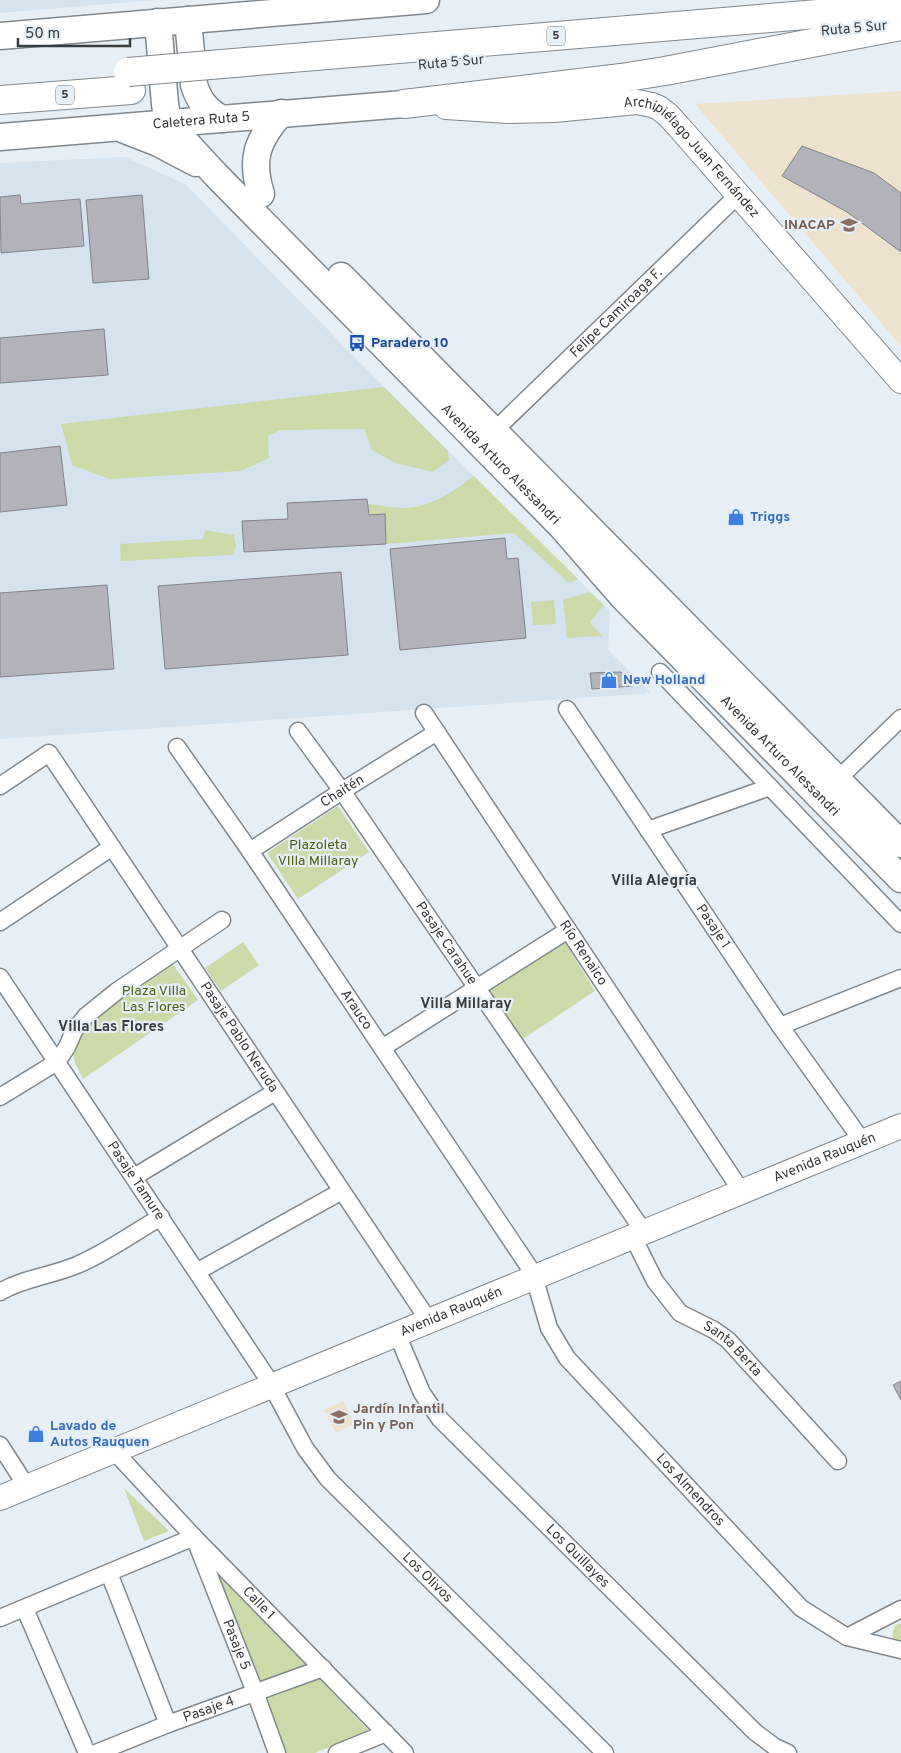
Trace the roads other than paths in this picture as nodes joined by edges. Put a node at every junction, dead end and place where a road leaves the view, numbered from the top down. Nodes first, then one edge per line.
1 (426, 0) edge
2 (901, 7) edge
3 (173, 21) junction
4 (901, 25) edge
5 (0, 36) edge
6 (212, 74) junction
7 (130, 81) junction
8 (0, 82) edge
9 (0, 100) edge
10 (404, 104) junction
11 (280, 114) junction
12 (222, 119) junction
13 (177, 122) junction
14 (119, 128) junction
15 (0, 137) edge
16 (216, 175) junction
17 (260, 194) junction
18 (738, 195) junction
19 (901, 381) edge
20 (494, 431) junction
21 (660, 672) dead end
22 (567, 710) dead end
23 (424, 712) dead end
24 (901, 718) edge
25 (298, 730) dead end
26 (436, 732) junction
27 (177, 747) dead end
28 (838, 779) junction
29 (0, 786) edge
30 (770, 787) junction
31 (342, 791) junction
32 (648, 830) junction
33 (901, 844) edge
34 (112, 847) junction
35 (250, 851) junction
36 (901, 878) edge
37 (222, 920) dead end
38 (0, 922) edge
39 (901, 924) edge
40 (568, 930) junction
41 (180, 950) junction
42 (0, 977) edge
43 (901, 978) edge
44 (476, 988) junction
45 (780, 1026) junction
46 (382, 1048) junction
47 (57, 1062) junction
48 (275, 1092) junction
49 (0, 1097) edge
50 (901, 1126) edge
51 (863, 1142) junction
52 (134, 1177) junction
53 (342, 1191) junction
54 (742, 1192) junction
55 (161, 1217) junction
56 (638, 1235) junction
57 (198, 1271) junction
58 (534, 1275) junction
59 (0, 1292) edge
60 (429, 1321) junction
61 (398, 1334) junction
62 (272, 1386) junction
63 (0, 1445) edge
64 (114, 1451) junction
65 (838, 1461) dead end
66 (27, 1487) junction
67 (0, 1498) edge
68 (194, 1537) junction
69 (109, 1573) junction
70 (24, 1608) junction
71 (901, 1609) edge
72 (0, 1618) edge
73 (847, 1637) junction
74 (901, 1650) edge
75 (323, 1668) junction
76 (255, 1692) junction
77 (168, 1724) junction
78 (386, 1733) junction
79 (87, 1753) edge
80 (96, 1753) edge
81 (277, 1753) edge
82 (337, 1753) edge
83 (405, 1753) edge
84 (606, 1753) edge
85 (788, 1753) edge

1 - 3 main road
2 - 6 highway, Ruta 5 Sur / 5
3 - 5 main road
3 - 12 main road
3 - 13 main road
4 - 6 highway, Ruta 5 Sur / 5
4 - 10 highway
6 - 7 highway, Ruta 5 Sur / 5
7 - 8 highway, Ruta 5 Sur / 5
7 - 9 highway, Ruta 5 Sur / 5
10 - 11 main road, Caletera Ruta 5
10 - 18 main road, Archipiélago Juan Fernández
11 - 12 main road, Caletera Ruta 5
11 - 17 main road
12 - 13 main road, Caletera Ruta 5
13 - 14 main road, Caletera Ruta 5
13 - 16 main road, Avenida Arturo Alessandri
13 - 17 main road, Avenida Arturo Alessandri
14 - 15 main road, Caletera Ruta 5
14 - 16 main road
16 - 36 main road, Avenida Arturo Alessandri
17 - 20 main road, Avenida Arturo Alessandri
18 - 19 main road, Archipiélago Juan Fernández
18 - 20 street, Felipe Camiroaga F.
20 - 28 main road, Avenida Arturo Alessandri
21 - 30 street, Avenida Arturo Alessandri
22 - 32 street, Pasaje 1
23 - 26 street, Río Renaico
24 - 28 street
25 - 31 street, Pasaje Carahue
26 - 31 street, Chaitén
26 - 40 street, Río Renaico
27 - 35 street, Arauco
28 - 33 main road, Avenida Arturo Alessandri
29 - 34 street, Pasaje Pablo Neruda
30 - 32 street
30 - 39 street, Avenida Arturo Alessandri
31 - 35 street, Chaitén
31 - 44 street, Pasaje Carahue
32 - 45 street, Pasaje 1
34 - 38 street
34 - 41 street, Pasaje Pablo Neruda
35 - 46 street, Arauco
37 - 41 street
40 - 44 street
40 - 54 street, Río Renaico
41 - 47 street
41 - 48 street, Pasaje Pablo Neruda
42 - 47 street, Pasaje Tamure
43 - 45 street
44 - 46 street
44 - 56 street, Pasaje Carahue
45 - 51 street, Pasaje 1
46 - 58 street, Arauco
47 - 49 street
47 - 52 street, Pasaje Tamure
48 - 52 street
48 - 53 street, Pasaje Pablo Neruda
50 - 51 main road, Avenida Rauquén
51 - 54 main road, Avenida Rauquén
52 - 55 street, Pasaje Tamure
53 - 57 street
53 - 60 street, Pasaje Pablo Neruda
54 - 56 main road, Avenida Rauquén
55 - 57 street, Pasaje Tamure
55 - 59 street
56 - 58 main road, Avenida Rauquén
56 - 65 street, Santa Berta
57 - 62 street, Pasaje Tamure
58 - 60 main road, Avenida Rauquén
58 - 73 street, Los Almendros
60 - 61 main road, Avenida Rauquén
61 - 62 main road, Avenida Rauquén
61 - 85 street, Los Quillayes
62 - 64 main road, Avenida Rauquén
62 - 84 street, Los Olivos
63 - 66 street
64 - 66 main road, Avenida Rauquén
64 - 68 street, Calle 1
66 - 67 main road, Avenida Rauquén
68 - 69 street
68 - 75 street, Calle 1
68 - 76 street, Pasaje 5
69 - 70 street
69 - 77 street
70 - 72 street
70 - 79 street
71 - 73 street
73 - 74 street, Los Almendros
75 - 76 street, Pasaje 4
75 - 78 street, Calle 1
76 - 77 street, Pasaje 4
76 - 81 street, Pasaje 5
77 - 80 street, Pasaje 4
78 - 82 street
78 - 83 street, Calle 1

